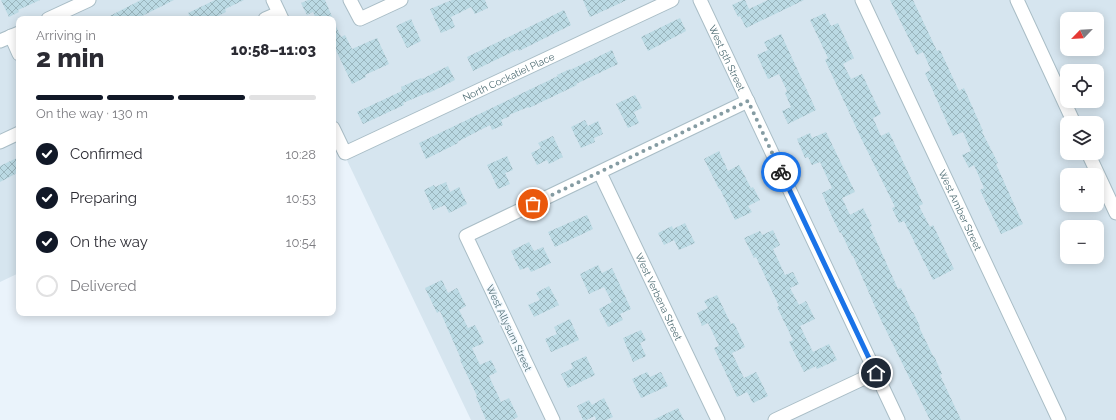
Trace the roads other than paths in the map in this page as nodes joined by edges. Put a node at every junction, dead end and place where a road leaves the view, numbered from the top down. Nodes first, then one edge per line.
1 (89, 0) edge
2 (273, 0) edge
3 (350, 0) edge
4 (401, 0) edge
5 (672, 0) edge
6 (700, 0) edge
7 (862, 0) edge
8 (1017, 0) edge
9 (54, 16) edge
10 (280, 16) edge
11 (10, 37) edge
12 (16, 48) edge
13 (748, 101) junction
14 (1071, 116) edge
15 (16, 134) edge
16 (336, 134) edge
17 (0, 142) edge
18 (1091, 160) edge
19 (600, 173) junction
20 (1116, 213) edge
21 (876, 373) junction
22 (553, 420) edge
23 (718, 420) edge
24 (775, 420) edge
25 (898, 420) edge
26 (1059, 420) edge

1 - 9 street
2 - 10 street
3 - 4 street
5 - 16 street, North Cockatiel Place
6 - 13 street, West 5th Street
7 - 26 street, West Amber Street
8 - 14 street
11 - 12 street
13 - 19 street
13 - 21 street, West 5th Street
15 - 17 street
18 - 20 street
19 - 22 street, West Allysum Street
19 - 23 street, West Verbena Street
21 - 24 street
21 - 25 street, West 5th Street

